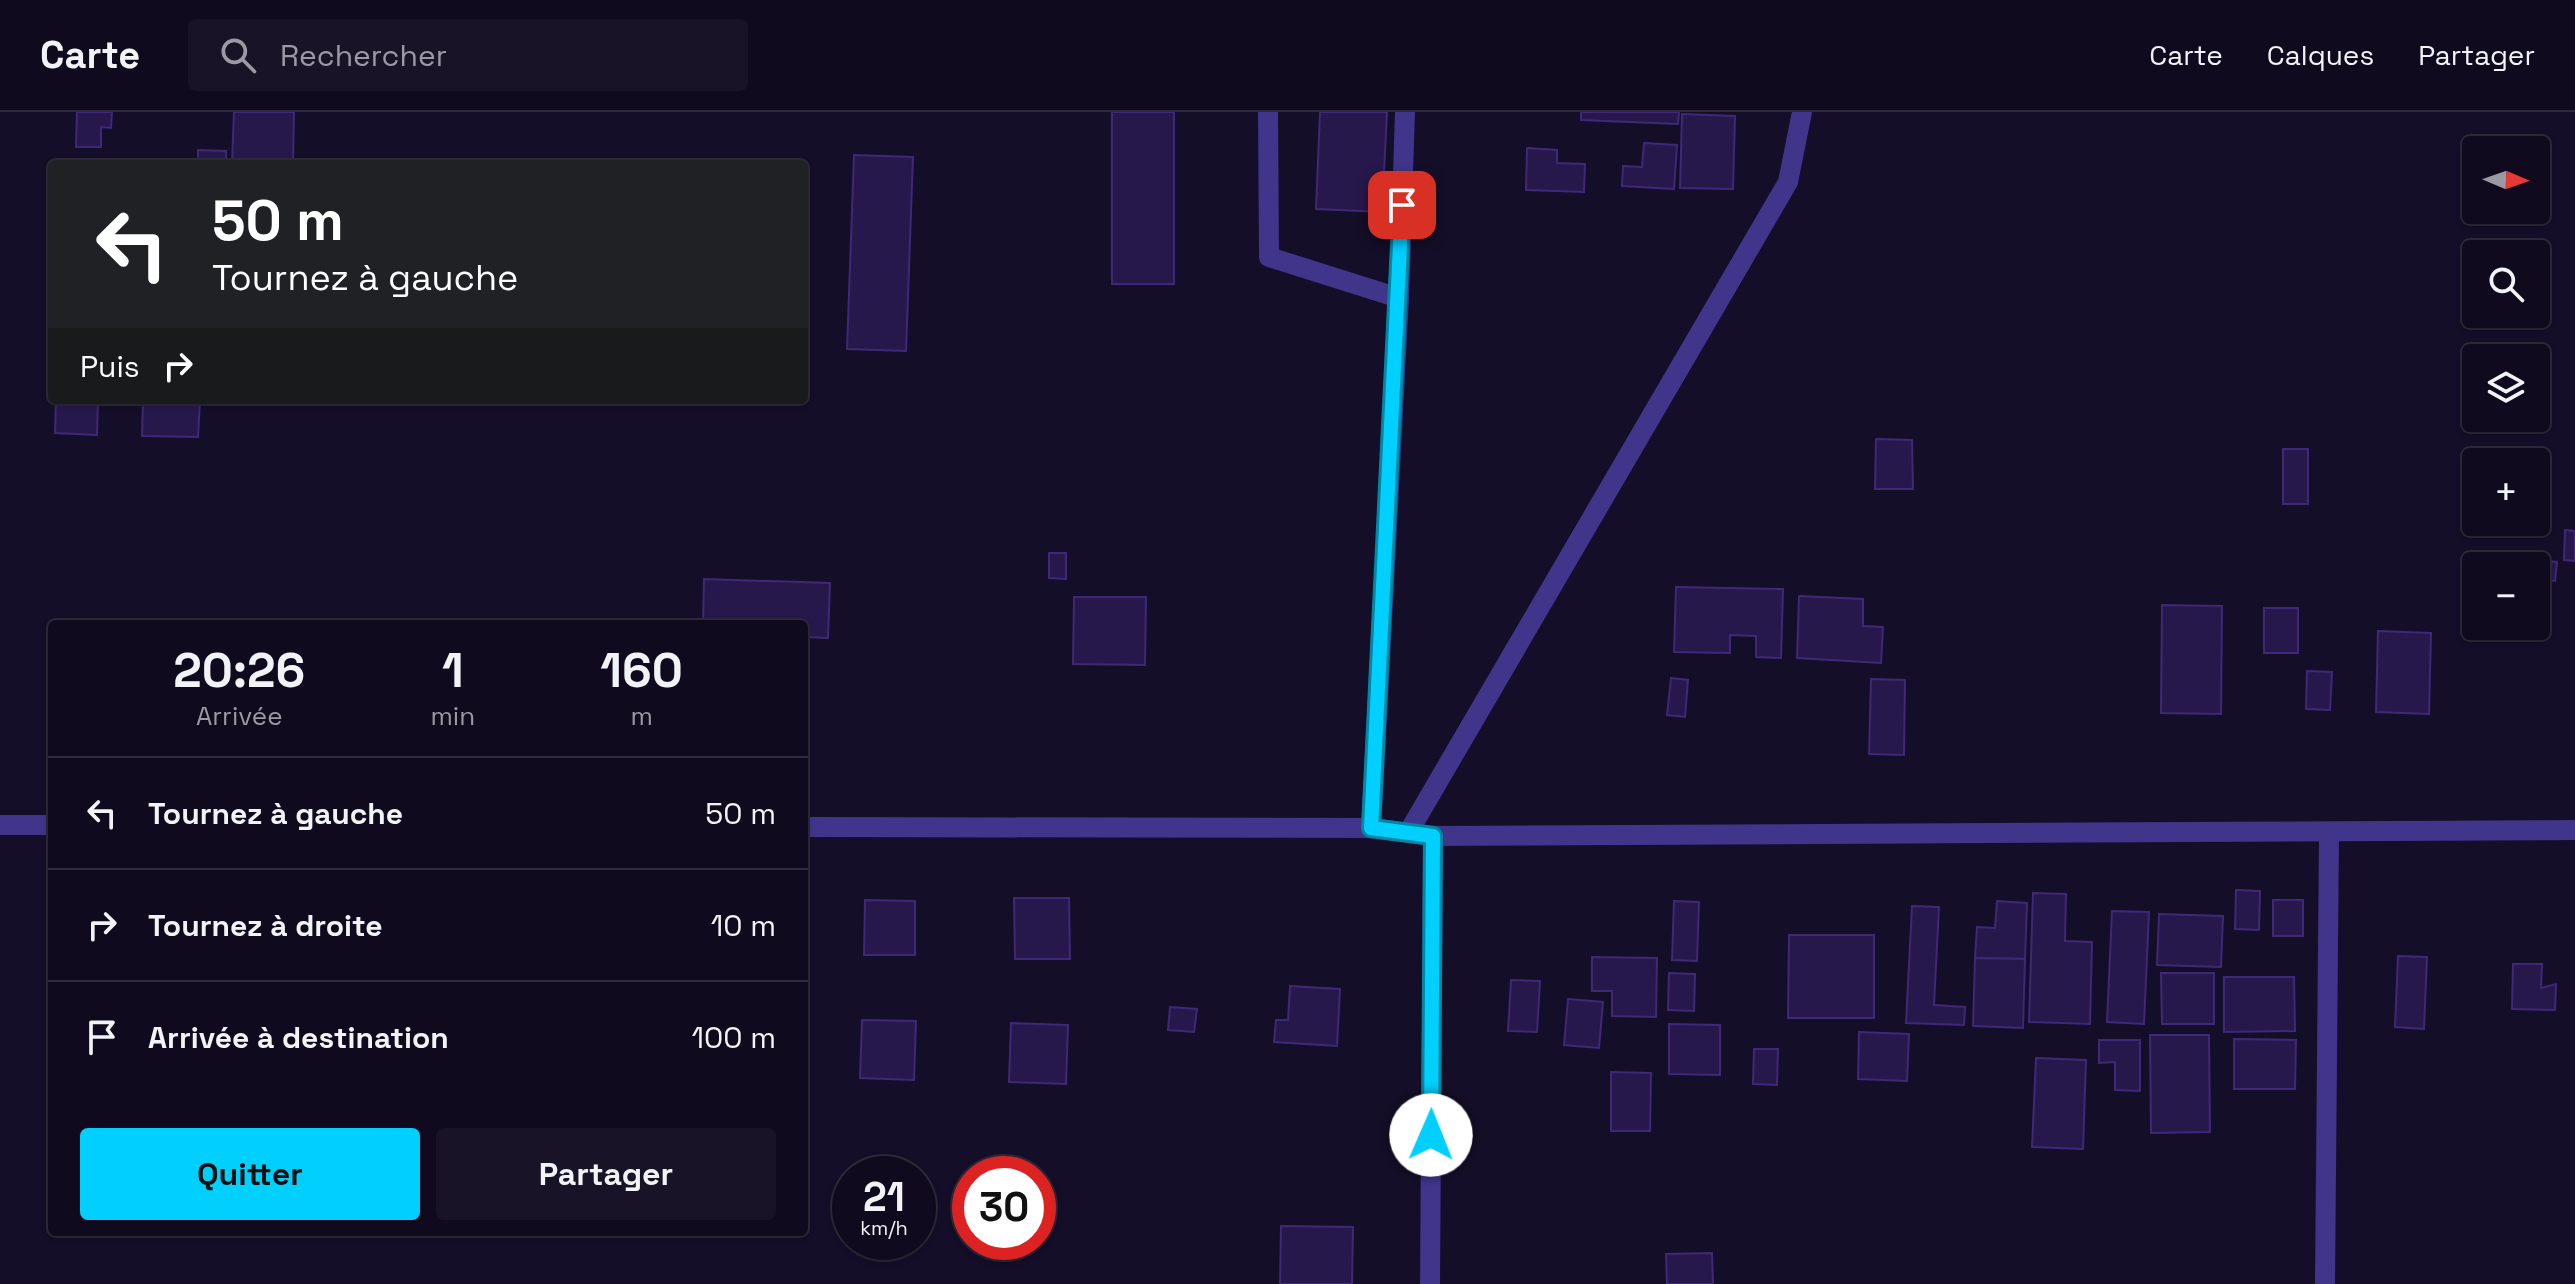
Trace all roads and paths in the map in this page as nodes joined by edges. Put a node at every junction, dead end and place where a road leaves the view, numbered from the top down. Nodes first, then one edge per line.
1 (1268, 112) edge
2 (1405, 112) edge
3 (1802, 112) edge
4 (1399, 298) junction
5 (0, 825) edge
6 (48, 825) edge
7 (808, 827) edge
8 (1371, 828) junction
9 (2575, 830) edge
10 (1408, 833) junction
11 (2329, 833) junction
12 (1433, 836) junction
13 (1430, 1284) edge
14 (2325, 1284) edge

1 - 4 street
2 - 4 street
3 - 10 street
4 - 8 street
5 - 6 street
7 - 8 street
8 - 10 street
9 - 11 street
10 - 12 street
11 - 12 street
11 - 14 street
12 - 13 street

